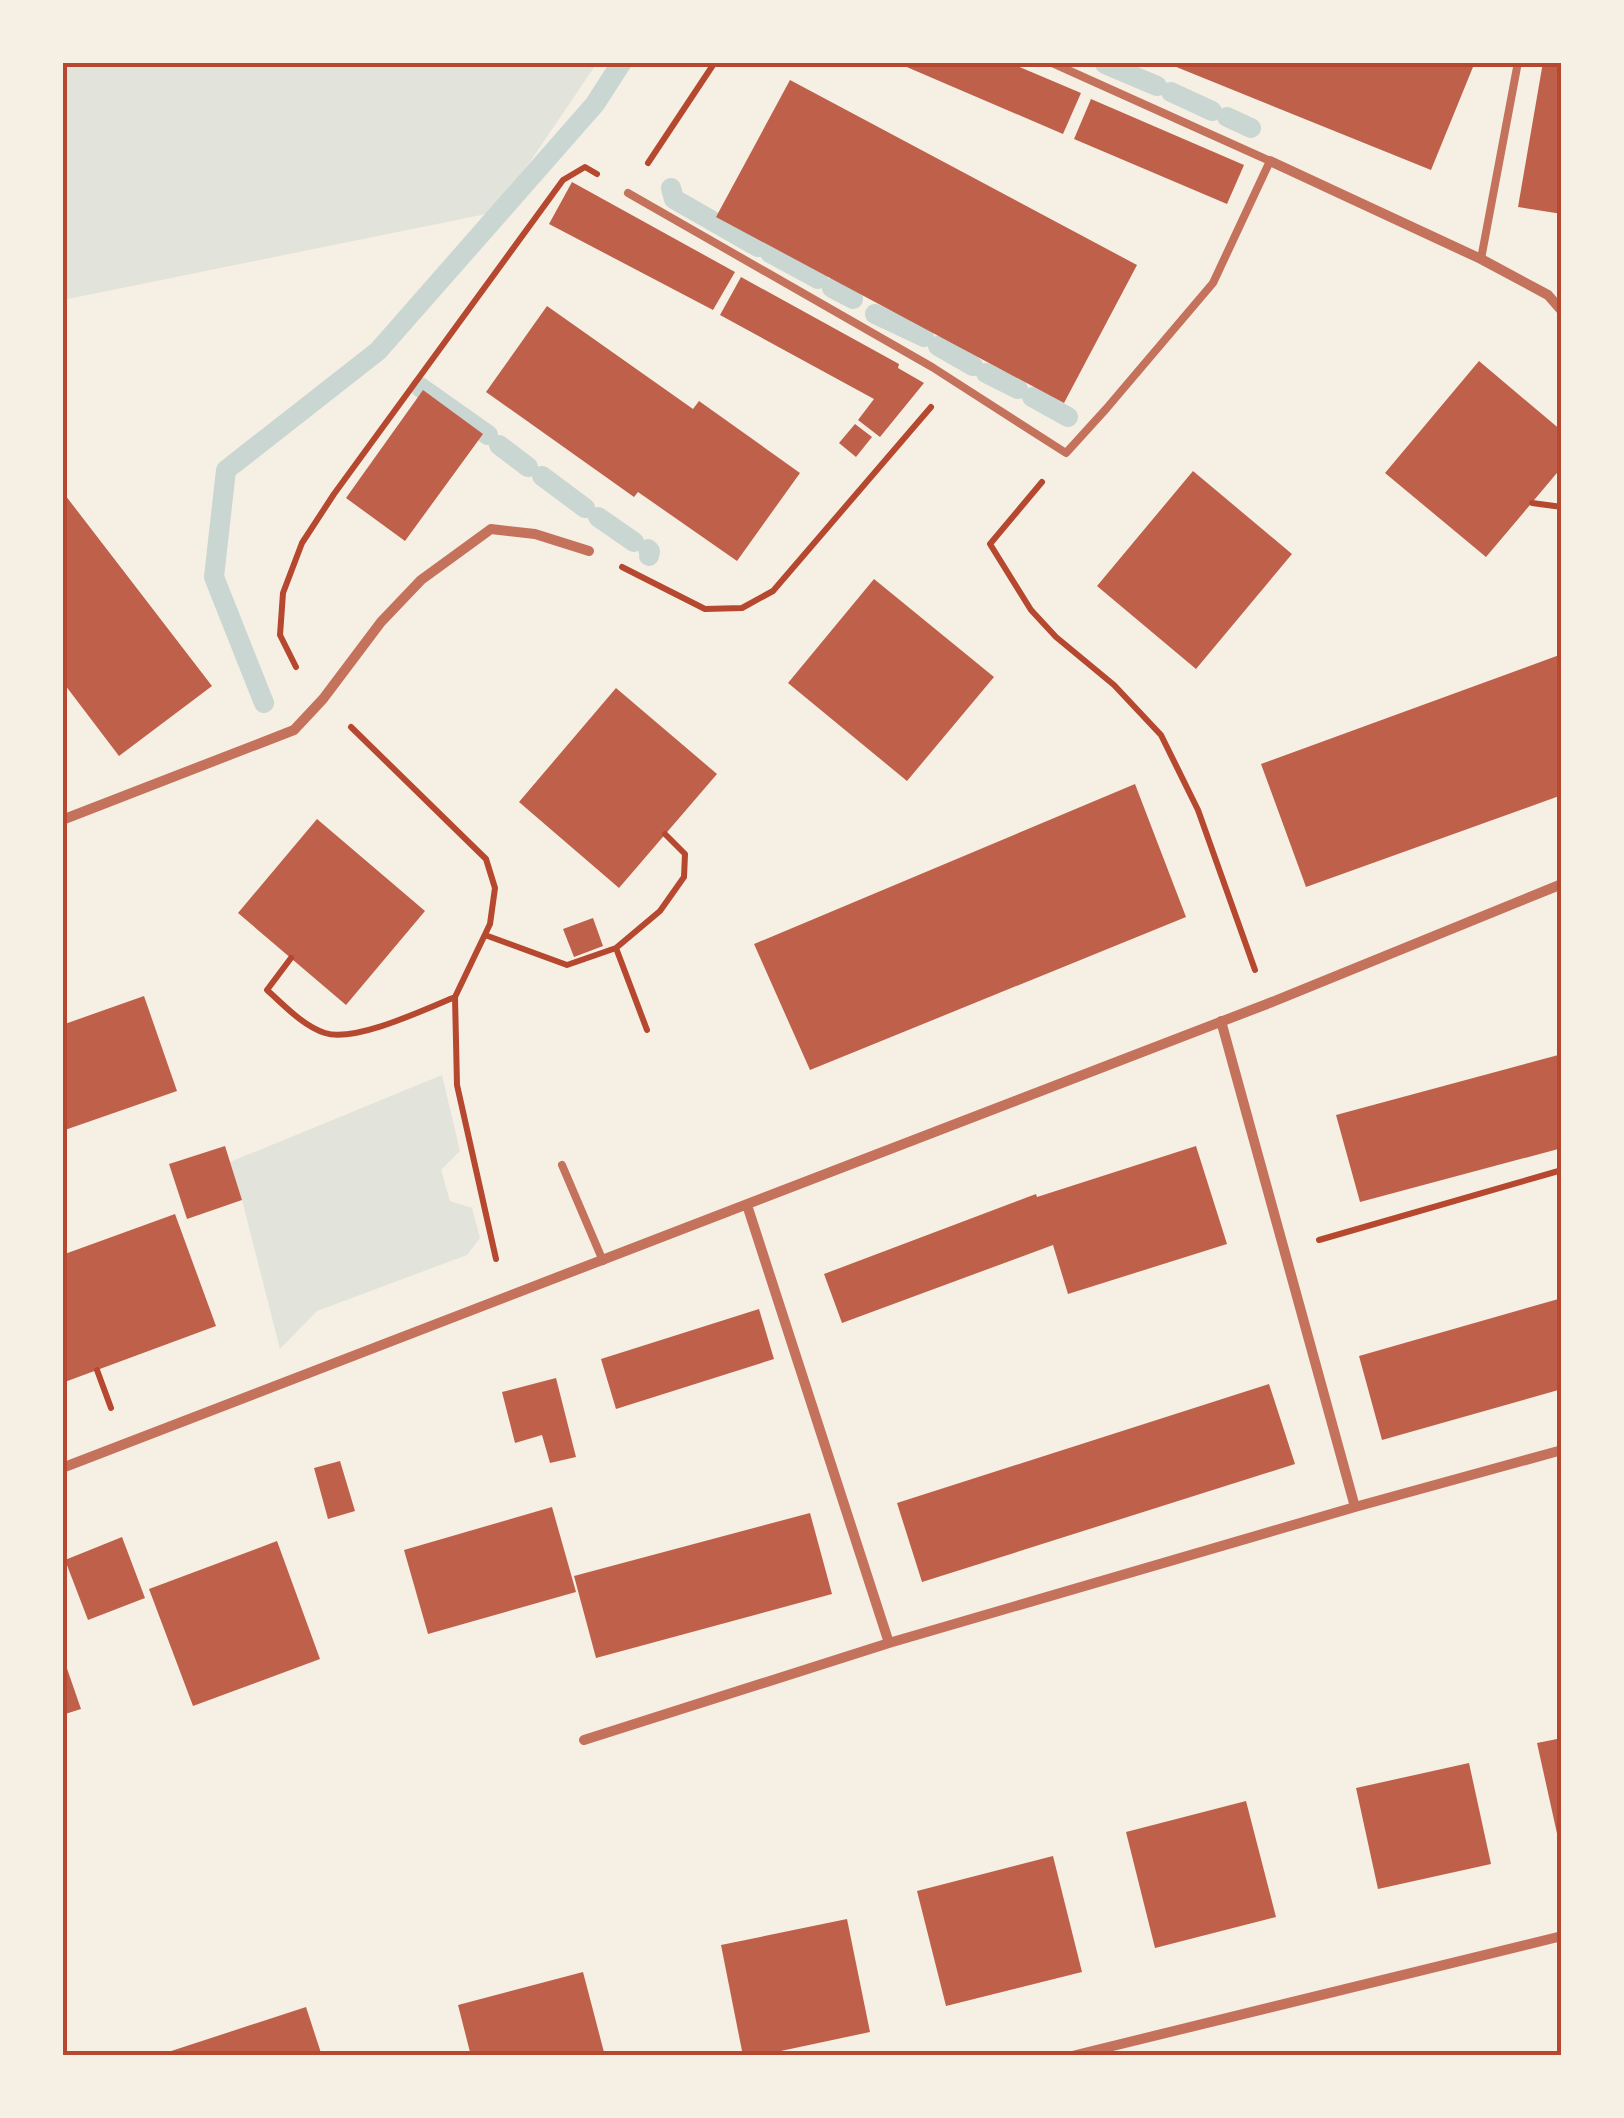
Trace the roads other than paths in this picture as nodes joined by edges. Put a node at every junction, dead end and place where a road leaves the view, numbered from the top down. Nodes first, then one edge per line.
1 (1050, 62) edge
2 (1518, 62) edge
3 (1270, 161) junction
4 (628, 193) road end
5 (1481, 259) junction
6 (1562, 311) edge
7 (589, 551) road end
8 (62, 820) edge
9 (1562, 884) edge
10 (1221, 1021) junction
11 (562, 1165) dead end
12 (747, 1205) junction
13 (603, 1260) junction
14 (1562, 1450) edge
15 (62, 1468) edge
16 (1355, 1507) junction
17 (889, 1643) junction
18 (584, 1740) dead end
19 (1562, 1936) edge
20 (1072, 2056) edge

1 - 3 lane
2 - 5 lane
3 - 4 lane
3 - 5 street
5 - 6 street
7 - 8 street
9 - 10 street
10 - 12 street
10 - 16 street
11 - 13 lane
12 - 13 street
12 - 17 street
13 - 15 street
14 - 16 street
16 - 17 street
17 - 18 street
19 - 20 street

